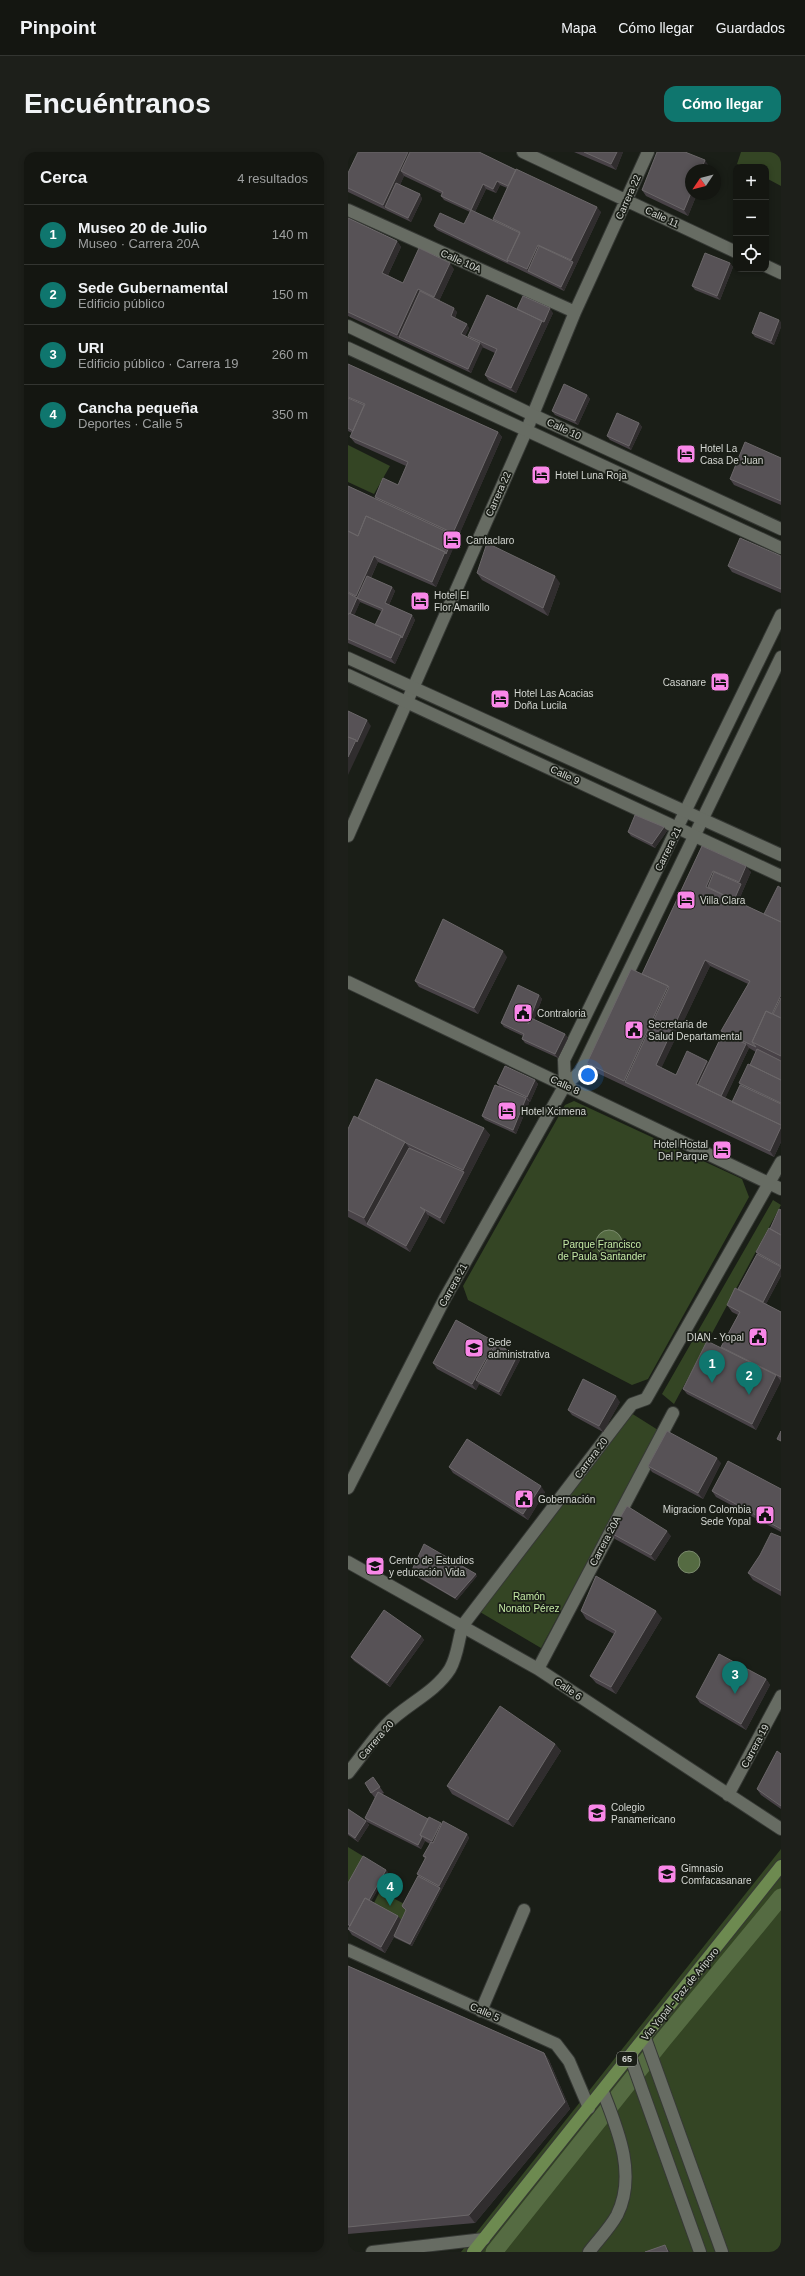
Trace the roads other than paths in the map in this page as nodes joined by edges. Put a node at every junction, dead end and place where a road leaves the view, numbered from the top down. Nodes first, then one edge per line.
1 (523, 152) edge
2 (648, 152) edge
3 (626, 200) junction
4 (348, 210) edge
5 (733, 251) edge
6 (769, 267) edge
7 (781, 273) edge
8 (575, 312) junction
9 (348, 326) edge
10 (348, 348) edge
11 (533, 415) junction
12 (527, 429) junction
13 (781, 528) edge
14 (781, 548) edge
15 (781, 615) edge
16 (781, 657) edge
17 (348, 658) edge
18 (348, 675) edge
19 (414, 688) junction
20 (408, 702) junction
21 (686, 811) junction
22 (703, 819) junction
23 (678, 828) junction
24 (348, 836) edge
25 (695, 836) junction
26 (781, 855) edge
27 (781, 876) edge
28 (348, 982) edge
29 (565, 1085) junction
30 (781, 1162) edge
31 (776, 1186) edge
32 (673, 1413) dead end
33 (348, 1488) edge
34 (348, 1562) edge
35 (464, 1626) junction
36 (538, 1669) junction
37 (781, 1696) edge
38 (348, 1773) edge
39 (728, 1795) junction
40 (781, 1829) edge
41 (781, 1866) edge
42 (524, 1910) dead end
43 (348, 1950) edge
44 (481, 2011) junction
45 (645, 2038) junction
46 (630, 2057) junction
47 (603, 2092) junction
48 (589, 2108) junction
49 (484, 2239) junction
50 (372, 2252) edge
51 (473, 2252) edge
52 (589, 2252) edge
53 (700, 2252) edge
54 (722, 2252) edge

1 - 3 street, Calle 11
2 - 3 street, Carrera 22
3 - 5 street, Calle 11
3 - 8 street, Carrera 22
4 - 8 street, Calle 10A
6 - 7 street
8 - 11 street, Carrera 22
9 - 11 street, Calle 10
10 - 12 street, Calle 10
11 - 12 street, Carrera 22
11 - 13 street, Calle 10
12 - 14 street, Calle 10
12 - 19 street, Carrera 22
15 - 21 street, Carrera 21
16 - 22 street, Carrera 21
17 - 19 street, Calle 9
18 - 20 street, Calle 9
19 - 20 street, Carrera 22
19 - 21 street, Calle 9
20 - 23 street, Calle 9
20 - 24 street, Carrera 22
21 - 22 street, Calle 9
21 - 23 street, Carrera 21
22 - 25 street, Carrera 21
22 - 26 street, Calle 9
23 - 25 street, Calle 9
23 - 29 street, Carrera 21
25 - 27 street, Calle 9
25 - 29 street, Carrera 21
28 - 29 street, Calle 8
29 - 31 street, Calle 8
29 - 33 street, Carrera 21
30 - 31 street, Carrera 20
31 - 35 street, Carrera 20
32 - 36 street, Carrera 20A
34 - 35 street, Calle 6
35 - 36 street, Calle 6
35 - 38 street, Carrera 20
36 - 39 street, Calle 6
37 - 39 street, Carrera 19
39 - 40 street, Calle 6
41 - 45 main road, Via Yopal - Paz de Ariporo / 65
42 - 44 street
43 - 44 street, Calle 5
44 - 48 street, Calle 5
45 - 46 main road, Via Yopal - Paz de Ariporo / 65
45 - 54 street
46 - 47 main road, Via Yopal - Paz de Ariporo / 65
46 - 53 street
47 - 48 main road, Via Yopal - Paz de Ariporo / 65
47 - 52 street
48 - 49 main road, Via Yopal - Paz de Ariporo / 65
49 - 50 street
49 - 51 main road, Via Yopal - Paz de Ariporo / 65

